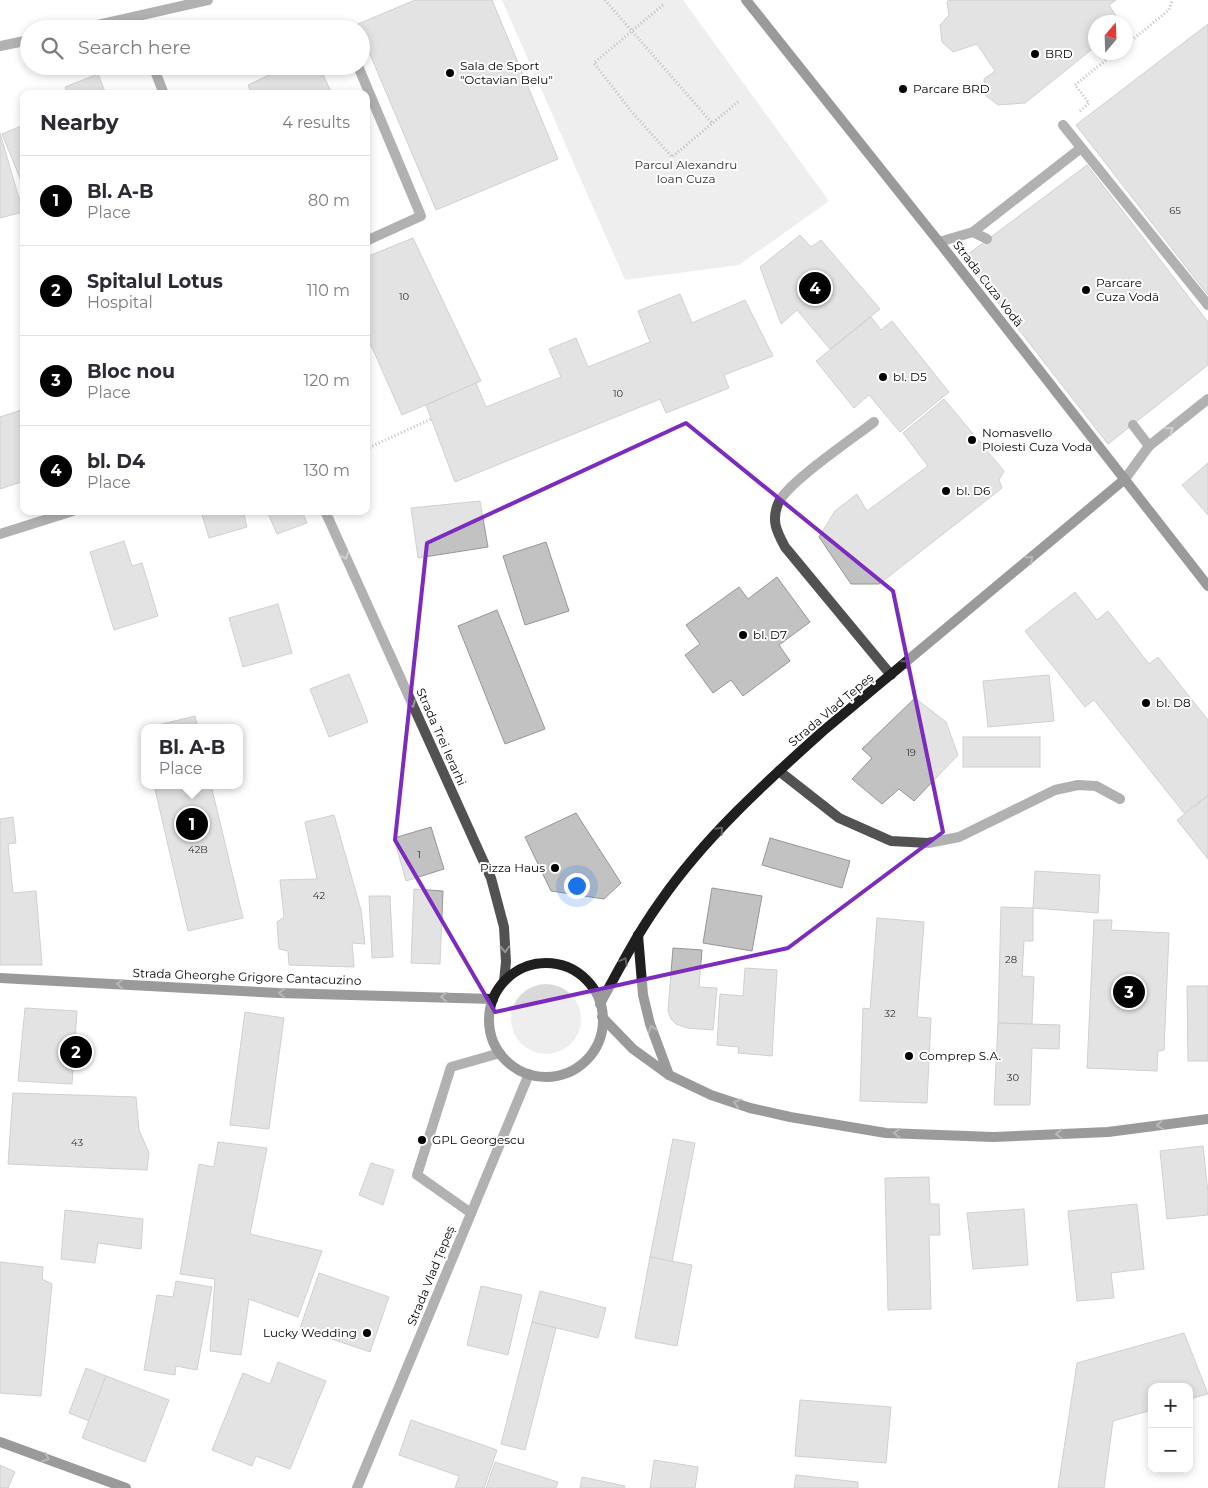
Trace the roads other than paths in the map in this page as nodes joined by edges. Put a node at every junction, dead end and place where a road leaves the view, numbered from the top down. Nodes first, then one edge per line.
1 (208, 0) edge
2 (746, 0) edge
3 (138, 16) junction
4 (120, 20) edge
5 (139, 20) edge
6 (20, 42) edge
7 (0, 46) edge
8 (157, 75) edge
9 (362, 75) edge
10 (162, 90) edge
11 (368, 90) edge
12 (370, 95) edge
13 (1062, 125) dead end
14 (1081, 148) junction
15 (973, 232) junction
16 (987, 239) dead end
17 (370, 240) edge
18 (940, 242) junction
19 (1208, 305) edge
20 (1208, 399) edge
21 (874, 422) dead end
22 (1132, 425) dead end
23 (1149, 446) junction
24 (1125, 479) junction
25 (60, 515) edge
26 (327, 515) edge
27 (0, 534) edge
28 (1208, 586) edge
29 (891, 675) junction
30 (779, 771) junction
31 (1120, 799) dead end
32 (638, 936) junction
33 (0, 978) edge
34 (504, 981) junction
35 (493, 998) junction
36 (600, 1004) junction
37 (602, 1017) junction
38 (500, 1053) junction
39 (529, 1074) junction
40 (669, 1075) junction
41 (1208, 1119) edge
42 (471, 1213) junction
43 (0, 1442) edge
44 (126, 1488) edge
45 (357, 1488) edge

1 - 3 street
2 - 18 main road, Strada Cuza Vodă
3 - 4 street
3 - 5 street
6 - 7 street
8 - 10 street
9 - 11 street
12 - 17 street
13 - 14 street
14 - 15 street
14 - 19 street
15 - 16 street
15 - 18 street
18 - 24 main road, Strada Cuza Vodă
23 -> 20 street
21 - 29 street
22 - 23 street
23 - 24 street
24 - 28 main road, Strada Cuza Vodă
29 -> 24 main road, Strada Vlad Țepeș
25 - 27 street
26 -> 34 street, Strada Trei Ierarhi
29 - 30 main road, Strada Vlad Țepeș
30 - 31 street
32 -> 30 main road, Strada Vlad Țepeș
36 -> 32 main road, Strada Vlad Țepeș
40 -> 32 main road
35 -> 33 main road, Strada Gheorghe Grigore Cantacuzino
34 - 35 main road
34 - 36 main road
35 - 38 main road
36 - 37 main road
37 - 39 main road
37 - 40 main road
38 - 39 main road
38 - 42 street
39 - 42 street, Strada Vlad Țepeș
41 -> 40 main road
42 - 45 street, Strada Vlad Țepeș
43 -> 44 main road

